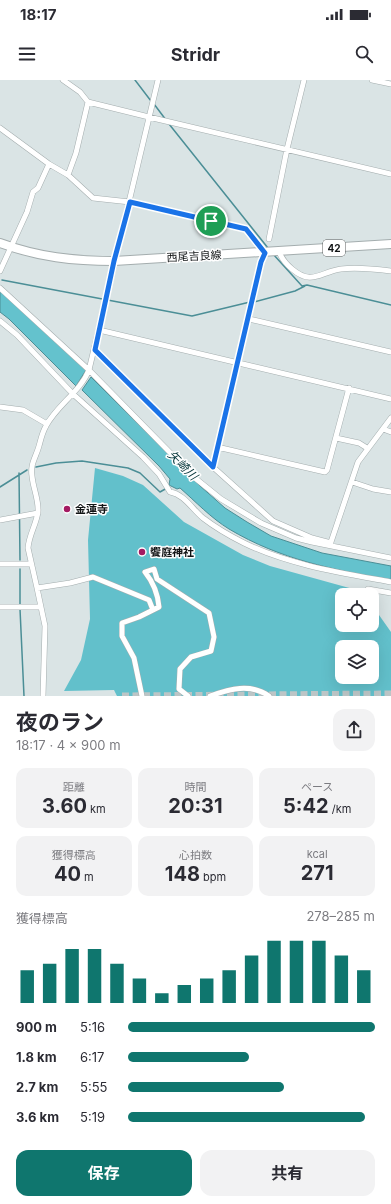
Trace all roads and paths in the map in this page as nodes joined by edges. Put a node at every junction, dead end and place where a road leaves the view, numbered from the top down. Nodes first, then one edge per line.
1 (62, 80) edge
2 (158, 80) edge
3 (304, 80) edge
4 (372, 80) edge
5 (391, 84) edge
6 (88, 102) junction
7 (150, 114) junction
8 (0, 128) edge
9 (288, 149) junction
10 (49, 164) junction
11 (391, 174) edge
12 (68, 175) junction
13 (130, 202) junction
14 (269, 239) dead end
15 (0, 243) edge
16 (391, 244) edge
17 (11, 247) junction
18 (278, 252) junction
19 (265, 253) junction
20 (114, 261) junction
21 (0, 271) edge
22 (391, 271) edge
23 (0, 288) edge
24 (248, 318) junction
25 (0, 320) edge
26 (99, 330) junction
27 (95, 350) junction
28 (391, 352) edge
29 (238, 362) junction
30 (88, 373) junction
31 (349, 388) junction
32 (73, 394) junction
33 (391, 399) edge
34 (0, 406) edge
35 (391, 418) edge
36 (46, 424) junction
37 (383, 430) junction
38 (391, 432) edge
39 (336, 438) junction
40 (218, 447) junction
41 (368, 448) junction
42 (213, 467) junction
43 (352, 482) junction
44 (391, 492) edge
45 (38, 513) junction
46 (0, 520) edge
47 (331, 544) junction
48 (391, 558) edge
49 (0, 564) edge
50 (31, 564) junction
51 (391, 582) edge
52 (38, 588) junction
53 (379, 591) edge
54 (391, 593) edge
55 (41, 606) junction
56 (0, 607) edge
57 (153, 610) junction
58 (43, 696) edge
59 (142, 696) edge
60 (188, 696) edge
61 (210, 696) edge
62 (269, 696) edge

1 - 6 street
2 - 7 street
3 - 9 street
4 - 5 street
6 - 7 street
6 - 12 street
7 - 9 street
7 - 13 street
8 - 10 street
9 - 11 street
9 - 14 street
10 - 12 street
10 - 17 street
12 - 13 street
13 - 19 street
13 - 20 street
15 - 17 main road, 西尾吉良線 / 42
16 - 18 main road, 西尾吉良線 / 42
17 - 20 main road, 西尾吉良線 / 42
17 - 21 street
18 - 19 main road, 西尾吉良線 / 42
18 - 22 street
19 - 20 main road, 西尾吉良線 / 42
19 - 24 street
20 - 26 street
23 - 30 street
24 - 28 street
24 - 29 street
25 - 32 street
26 - 27 street
26 - 29 street
27 - 30 street
27 - 42 street
29 - 31 street
29 - 40 street
30 - 32 street
30 - 47 street
31 - 33 street
31 - 39 street
32 - 36 street
32 - 51 street
34 - 36 street
35 - 37 street
36 - 45 street
37 - 38 street
37 - 41 street
39 - 40 street
39 - 41 street
40 - 42 street
41 - 43 street
42 - 47 street
43 - 44 street
43 - 47 street
45 - 46 street
45 - 50 street
47 - 48 street
49 - 50 street
50 - 52 street
52 - 55 street
52 - 57 street
53 - 54 street
55 - 56 street
55 - 58 street
57 - 59 street
57 - 60 street
61 - 62 street

